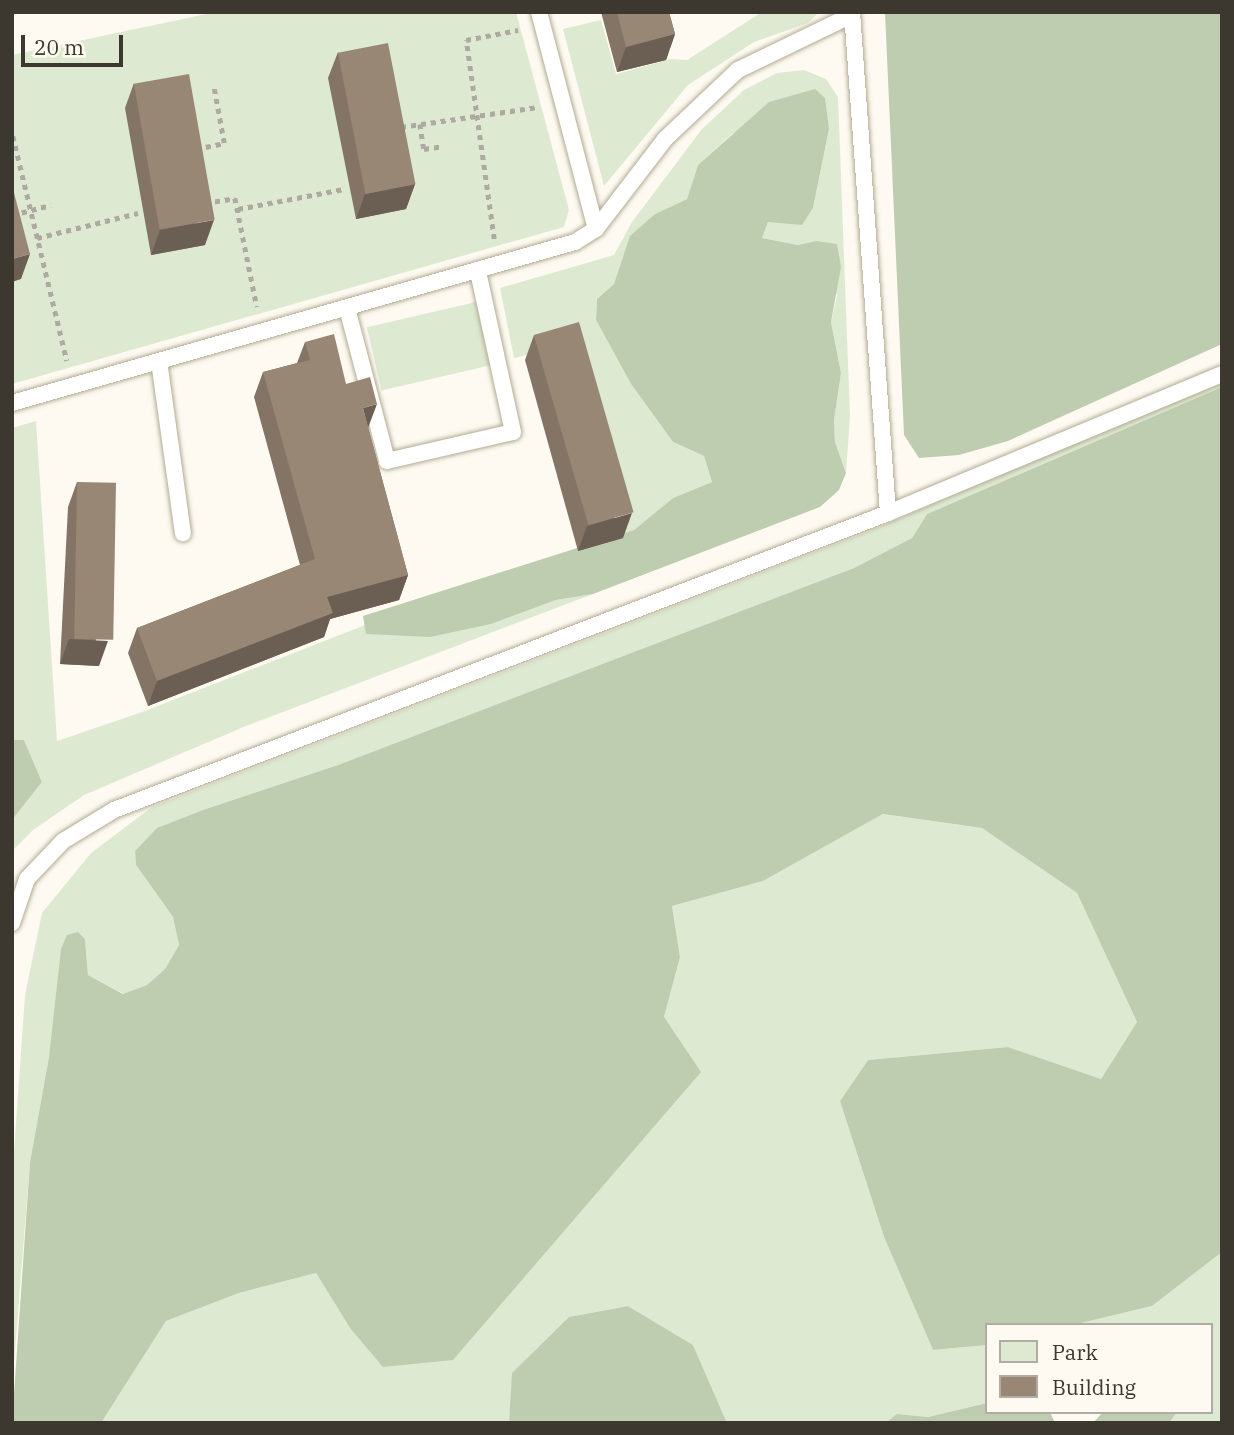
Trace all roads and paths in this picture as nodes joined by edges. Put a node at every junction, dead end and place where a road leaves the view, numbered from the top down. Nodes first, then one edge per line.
1 (852, 14) edge
2 (541, 19) edge
3 (214, 88) dead end
4 (563, 103) junction
5 (476, 116) junction
6 (419, 124) junction
7 (396, 128) edge
8 (13, 136) edge
9 (442, 146) dead end
10 (193, 150) edge
11 (344, 189) dead end
12 (200, 190) edge
13 (51, 205) dead end
14 (238, 209) junction
15 (30, 210) junction
16 (138, 213) dead end
17 (12, 215) edge
18 (596, 229) junction
19 (37, 237) junction
20 (498, 265) junction
21 (478, 271) junction
22 (347, 308) junction
23 (262, 332) junction
24 (159, 361) junction
25 (1222, 374) edge
26 (73, 386) junction
27 (12, 403) edge
28 (888, 513) junction
29 (183, 533) dead end
30 (12, 923) edge

1 - 18 lane
1 - 28 lane
2 - 4 lane
2 - 5 path
3 - 10 path
4 - 5 path
4 - 18 lane
5 - 6 path
5 - 20 path
6 - 7 path
6 - 9 path
8 - 15 path
11 - 14 path
12 - 14 path
13 - 15 path
14 - 23 path
15 - 17 path
15 - 19 path
16 - 19 path
18 - 20 lane
19 - 26 path
20 - 21 lane
21 - 22 lane
21 - 22 lane
22 - 23 lane
23 - 24 lane
24 - 26 lane
24 - 29 lane
25 - 28 lane
26 - 27 lane
28 - 30 lane

